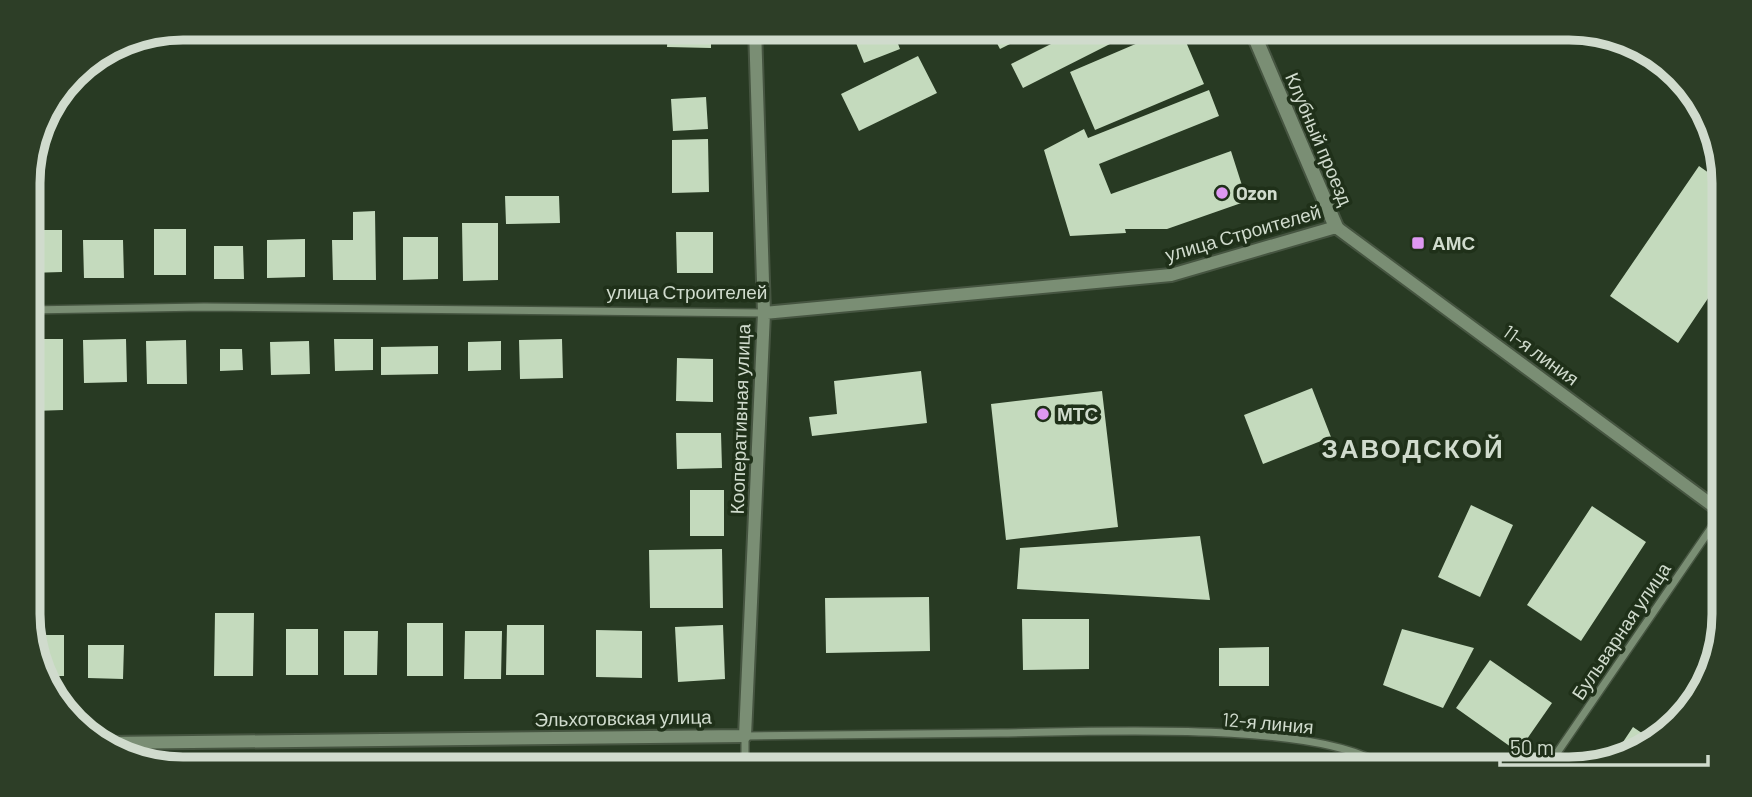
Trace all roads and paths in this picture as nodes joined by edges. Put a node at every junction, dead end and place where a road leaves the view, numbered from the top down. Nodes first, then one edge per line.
1 (755, 40) edge
2 (1256, 40) edge
3 (1336, 227) junction
4 (41, 310) edge
5 (764, 313) junction
6 (1712, 505) edge
7 (1712, 529) edge
8 (1140, 732) joint
9 (746, 736) junction
10 (122, 743) edge
11 (1366, 756) edge
12 (1555, 756) edge
13 (745, 757) edge

1 - 5 street, Кооперативная улица
2 - 3 main road, Клубный проезд
3 - 5 street, улица Строителей
3 - 6 street, 11-я линия
4 - 5 street, улица Строителей
5 - 9 street, Кооперативная улица
7 - 12 street, Бульварная улица
8 - 9 street, Эльхотовская улица
8 - 11 street, 12-я линия
9 - 10 street, Эльхотовская улица
9 - 13 street, Кооперативная улица

